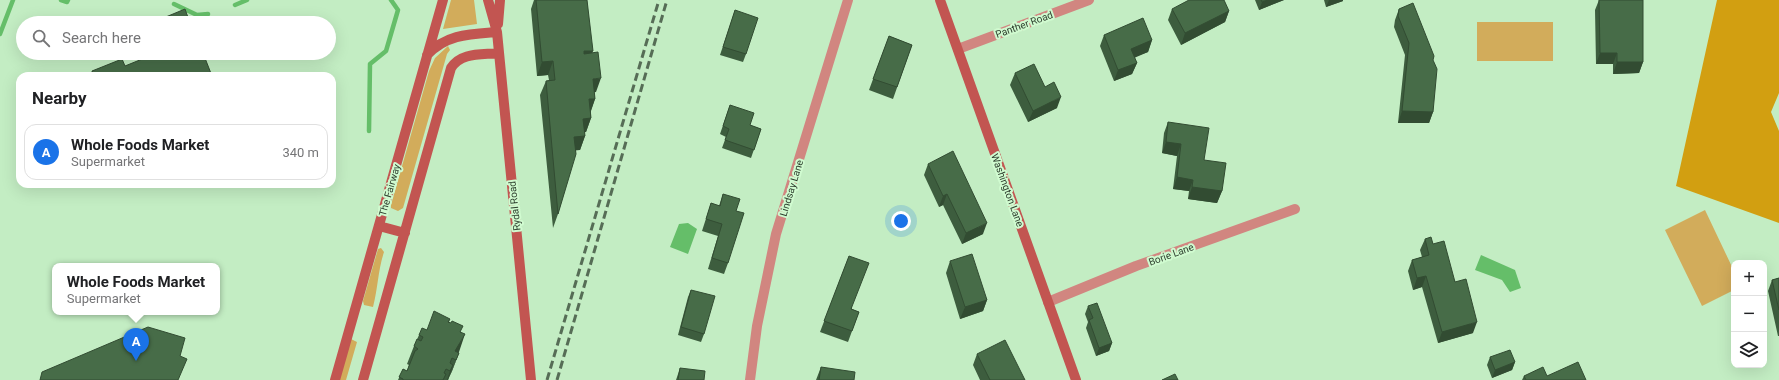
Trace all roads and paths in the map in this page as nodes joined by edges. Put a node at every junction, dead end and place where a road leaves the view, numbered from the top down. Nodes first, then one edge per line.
1 (443, 0) edge
2 (488, 0) edge
3 (500, 0) edge
4 (848, 0) edge
5 (940, 0) edge
6 (1089, 0) edge
7 (497, 32) junction
8 (958, 49) junction
9 (499, 53) junction
10 (427, 55) junction
11 (1295, 209) dead end
12 (379, 226) junction
13 (405, 233) junction
14 (1048, 302) junction
15 (335, 380) edge
16 (363, 380) edge
17 (531, 380) edge
18 (750, 380) edge
19 (1076, 380) edge

1 - 10 main road, The Fairway
2 - 7 main road, Rydal Road
3 - 7 main road, Rydal Road
4 - 18 street, Lindsay Lane
5 - 8 main road, Washington Lane
6 - 8 street, Panther Road
7 - 9 main road, Rydal Road
7 - 10 main road
8 - 14 main road, Washington Lane
9 - 13 main road
9 - 17 main road, Rydal Road
10 - 12 main road, The Fairway
11 - 14 street, Borie Lane
12 - 13 main road
12 - 15 main road, The Fairway
13 - 16 main road
14 - 19 main road, Washington Lane

